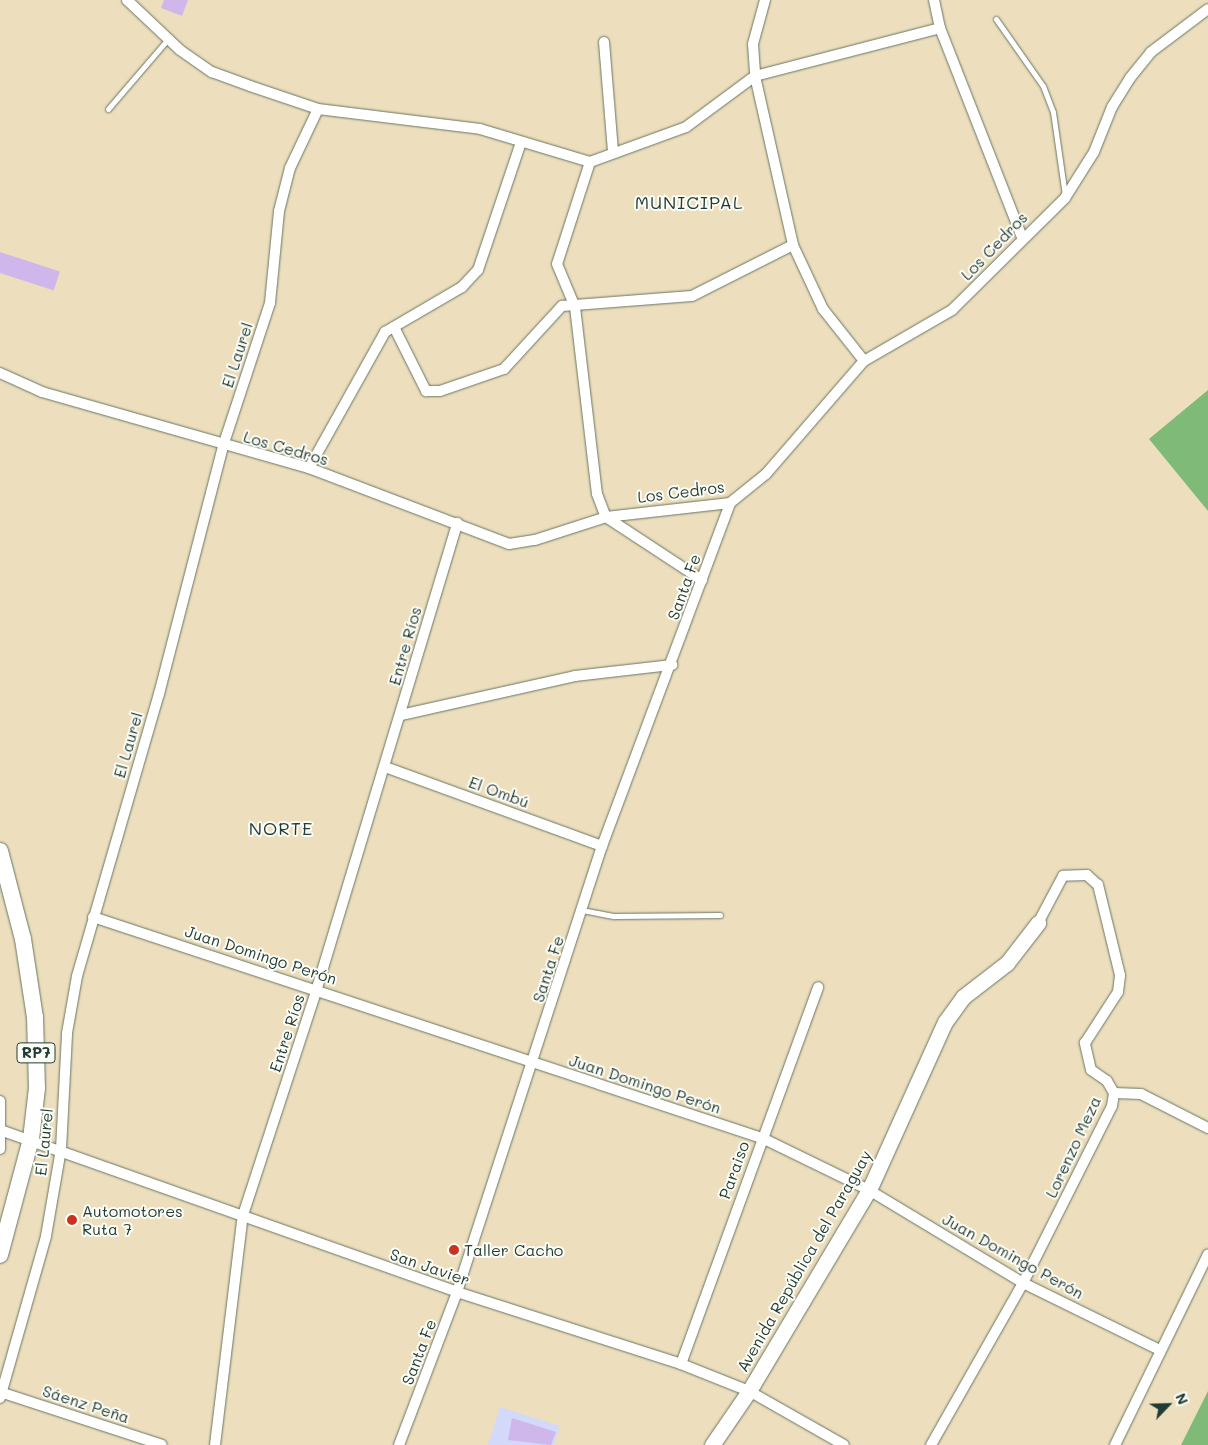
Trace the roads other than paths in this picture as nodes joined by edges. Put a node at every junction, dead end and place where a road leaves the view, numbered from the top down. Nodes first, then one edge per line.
1 (127, 0) edge
2 (765, 0) edge
3 (934, 0) edge
4 (1208, 9) edge
5 (996, 19) dead end
6 (940, 28) junction
7 (168, 40) junction
8 (604, 42) dead end
9 (755, 76) junction
10 (108, 109) dead end
11 (318, 109) junction
12 (521, 142) junction
13 (613, 152) junction
14 (590, 162) junction
15 (1065, 198) junction
16 (1022, 237) junction
17 (792, 244) junction
18 (575, 307) junction
19 (394, 327) junction
20 (864, 362) junction
21 (0, 373) edge
22 (223, 446) junction
23 (309, 468) junction
24 (730, 503) junction
25 (606, 516) junction
26 (457, 523) junction
27 (702, 580) junction
28 (672, 665) junction
29 (400, 715) junction
30 (385, 767) junction
31 (602, 846) junction
32 (0, 851) edge
33 (582, 910) junction
34 (720, 915) dead end
35 (93, 918) junction
36 (1038, 923) joint
37 (818, 987) dead end
38 (318, 988) junction
39 (532, 1063) junction
40 (1114, 1093) junction
41 (0, 1102) edge
42 (1208, 1128) edge
43 (1, 1130) edge
44 (762, 1138) junction
45 (31, 1139) junction
46 (0, 1149) edge
47 (61, 1150) junction
48 (868, 1190) junction
49 (243, 1215) junction
50 (1208, 1254) edge
51 (0, 1255) edge
52 (1023, 1283) junction
53 (457, 1292) junction
54 (1158, 1349) junction
55 (681, 1364) junction
56 (749, 1391) junction
57 (1, 1395) edge
58 (162, 1445) edge
59 (215, 1445) edge
60 (399, 1445) edge
61 (712, 1445) edge
62 (844, 1445) edge
63 (931, 1445) edge
64 (1115, 1445) edge

1 - 7 street
2 - 9 street
3 - 6 street
4 - 15 street, Los Cedros
5 - 15 lane
6 - 9 street
6 - 16 street
7 - 10 lane
7 - 11 street
8 - 13 street
9 - 13 street
9 - 17 street
11 - 12 street
11 - 22 street, El Laurel
12 - 14 street
12 - 19 street
13 - 14 street
14 - 18 street
15 - 16 street, Los Cedros
16 - 20 street, Los Cedros
17 - 18 street
17 - 20 street
18 - 19 street
18 - 25 street
19 - 23 street
20 - 24 street, Los Cedros
21 - 22 street, Los Cedros
22 - 23 street, Los Cedros
22 - 35 street, El Laurel
23 - 26 street, Los Cedros
24 - 25 street, Los Cedros
24 - 27 street, Santa Fe
25 - 26 street, Los Cedros
25 - 27 street
26 - 29 street, Entre Ríos
27 - 28 street, Santa Fe
28 - 29 street
28 - 31 street, Santa Fe
29 - 30 street, Entre Ríos
30 - 31 street, El Ombú
30 - 38 street, Entre Ríos
31 - 33 street, Santa Fe
32 - 45 main road, RP7
33 - 34 lane
33 - 39 street, Santa Fe
35 - 38 street, Juan Domingo Perón
35 - 47 street, El Laurel
36 - 40 street, Lorenzo Meza
36 - 48 main road, Avenida República del Paraguay
37 - 44 street, Paraiso
38 - 39 street, Juan Domingo Perón
38 - 49 street, Entre Ríos
39 - 44 street, Juan Domingo Perón
39 - 53 street, Santa Fe
40 - 42 street
40 - 52 street, Lorenzo Meza
41 - 43 street
43 - 45 street, San Javier
43 - 46 street
44 - 48 street, Juan Domingo Perón
44 - 55 street, Paraiso
45 - 47 street, San Javier
45 - 51 main road, RP7
47 - 49 street, San Javier
47 - 57 street, El Laurel
48 - 52 street, Juan Domingo Perón
48 - 56 main road, Avenida República del Paraguay
49 - 53 street, San Javier
49 - 59 street, Entre Ríos
50 - 54 street
52 - 54 street, Juan Domingo Perón
52 - 63 street, Lorenzo Meza
53 - 55 street, San Javier
53 - 60 street, Santa Fe
54 - 64 street
55 - 56 street, San Javier
56 - 61 main road, Avenida República del Paraguay
56 - 62 street, San Javier
57 - 58 street, Sáenz Peña

